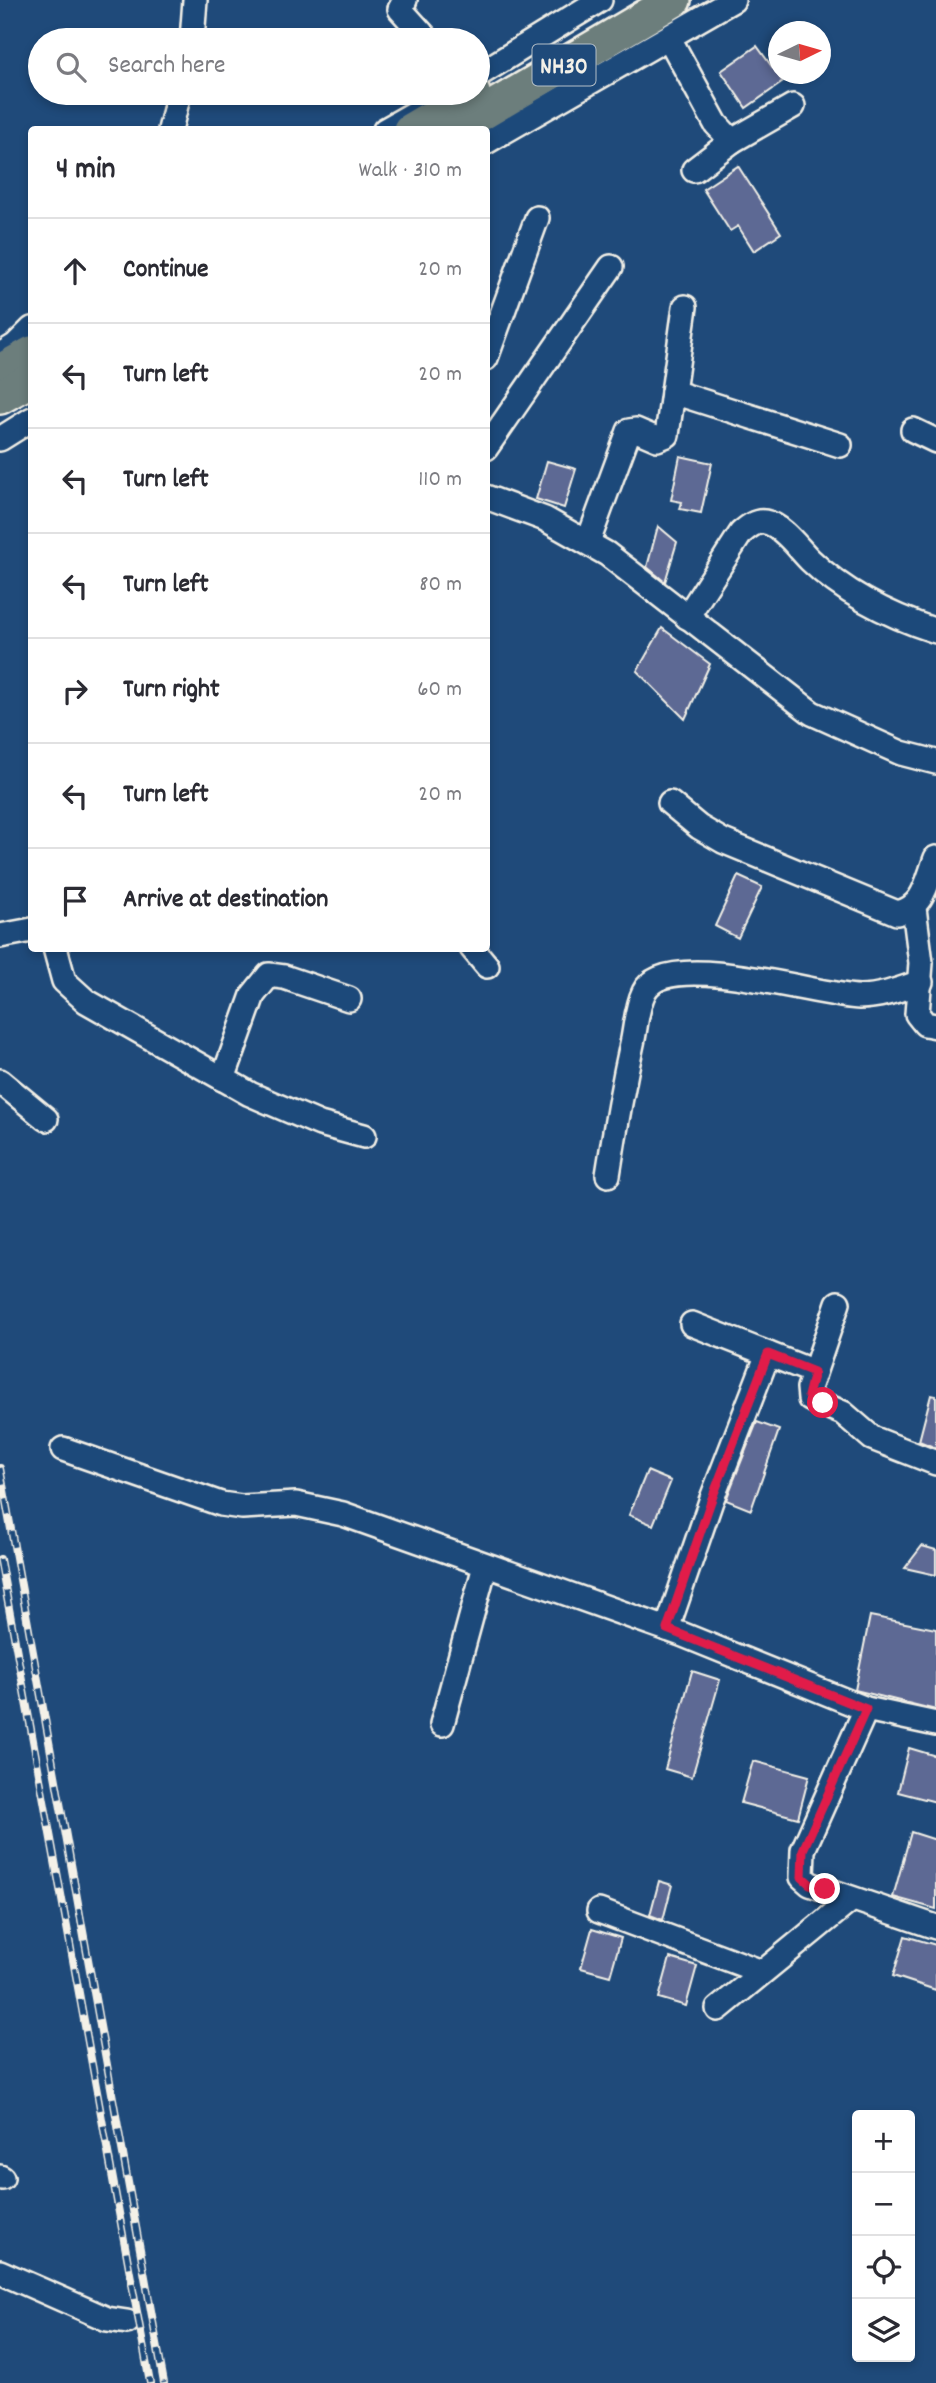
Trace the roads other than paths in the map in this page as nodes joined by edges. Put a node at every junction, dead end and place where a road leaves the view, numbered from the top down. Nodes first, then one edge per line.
1 (195, 0) edge
2 (405, 0) edge
3 (600, 0) edge
4 (632, 0) edge
5 (674, 0) edge
6 (733, 0) edge
7 (193, 28) edge
8 (417, 28) edge
9 (668, 38) junction
10 (490, 68) edge
11 (490, 83) edge
12 (176, 105) edge
13 (428, 105) edge
14 (453, 105) edge
15 (793, 106) dead end
16 (171, 126) edge
17 (392, 126) edge
18 (417, 126) edge
19 (461, 126) edge
20 (490, 140) edge
21 (732, 141) junction
22 (694, 170) dead end
23 (537, 218) dead end
24 (611, 267) dead end
25 (685, 307) dead end
26 (28, 333) edge
27 (490, 347) edge
28 (0, 355) edge
29 (28, 355) edge
30 (0, 371) edge
31 (28, 381) edge
32 (673, 392) junction
33 (0, 397) edge
34 (28, 422) edge
35 (913, 430) dead end
36 (0, 439) edge
37 (936, 441) edge
38 (490, 442) edge
39 (840, 445) dead end
40 (490, 498) edge
41 (588, 542) junction
42 (687, 617) junction
43 (936, 631) edge
44 (936, 762) edge
45 (670, 803) dead end
46 (936, 858) edge
47 (914, 908) junction
48 (28, 931) edge
49 (0, 936) edge
50 (56, 952) edge
51 (921, 982) junction
52 (349, 999) dead end
53 (936, 1027) edge
54 (223, 1079) junction
55 (0, 1081) edge
56 (46, 1119) dead end
57 (364, 1136) dead end
58 (608, 1175) dead end
59 (838, 1303) dead end
60 (692, 1324) dead end
61 (768, 1354) junction
62 (814, 1372) junction
63 (63, 1449) dead end
64 (936, 1463) edge
65 (485, 1566) junction
66 (667, 1629) junction
67 (866, 1709) junction
68 (442, 1724) dead end
69 (936, 1724) edge
70 (852, 1899) junction
71 (599, 1911) dead end
72 (936, 1927) edge
73 (762, 1972) junction
74 (718, 2009) dead end
75 (0, 2272) edge
76 (127, 2322) dead end

1 - 7 street
2 - 8 street
3 - 10 street
4 - 11 highway, NH30
5 - 19 highway, NH30
6 - 9 street
9 - 20 street
9 - 21 street
12 - 16 street
13 - 17 street
14 - 18 highway
15 - 21 street
21 - 22 street
23 - 27 street
24 - 38 street
25 - 32 street
26 - 28 street
29 - 30 highway
31 - 33 highway
32 - 39 street
32 - 41 street
34 - 36 street
35 - 37 street
40 - 41 street
41 - 42 street
42 - 43 street
42 - 44 street
45 - 47 street
46 - 47 street
47 - 51 street
48 - 49 street
50 - 54 street
51 - 53 street
51 - 58 street
52 - 54 street
54 - 57 street
55 - 56 street
59 - 62 street
60 - 61 street
61 - 62 street
61 - 66 street
62 - 64 street
63 - 65 street
65 - 66 street
65 - 68 street
66 - 67 street
67 - 69 street
67 - 70 street
70 - 72 street
70 - 73 street
71 - 73 street
73 - 74 street
75 - 76 street

